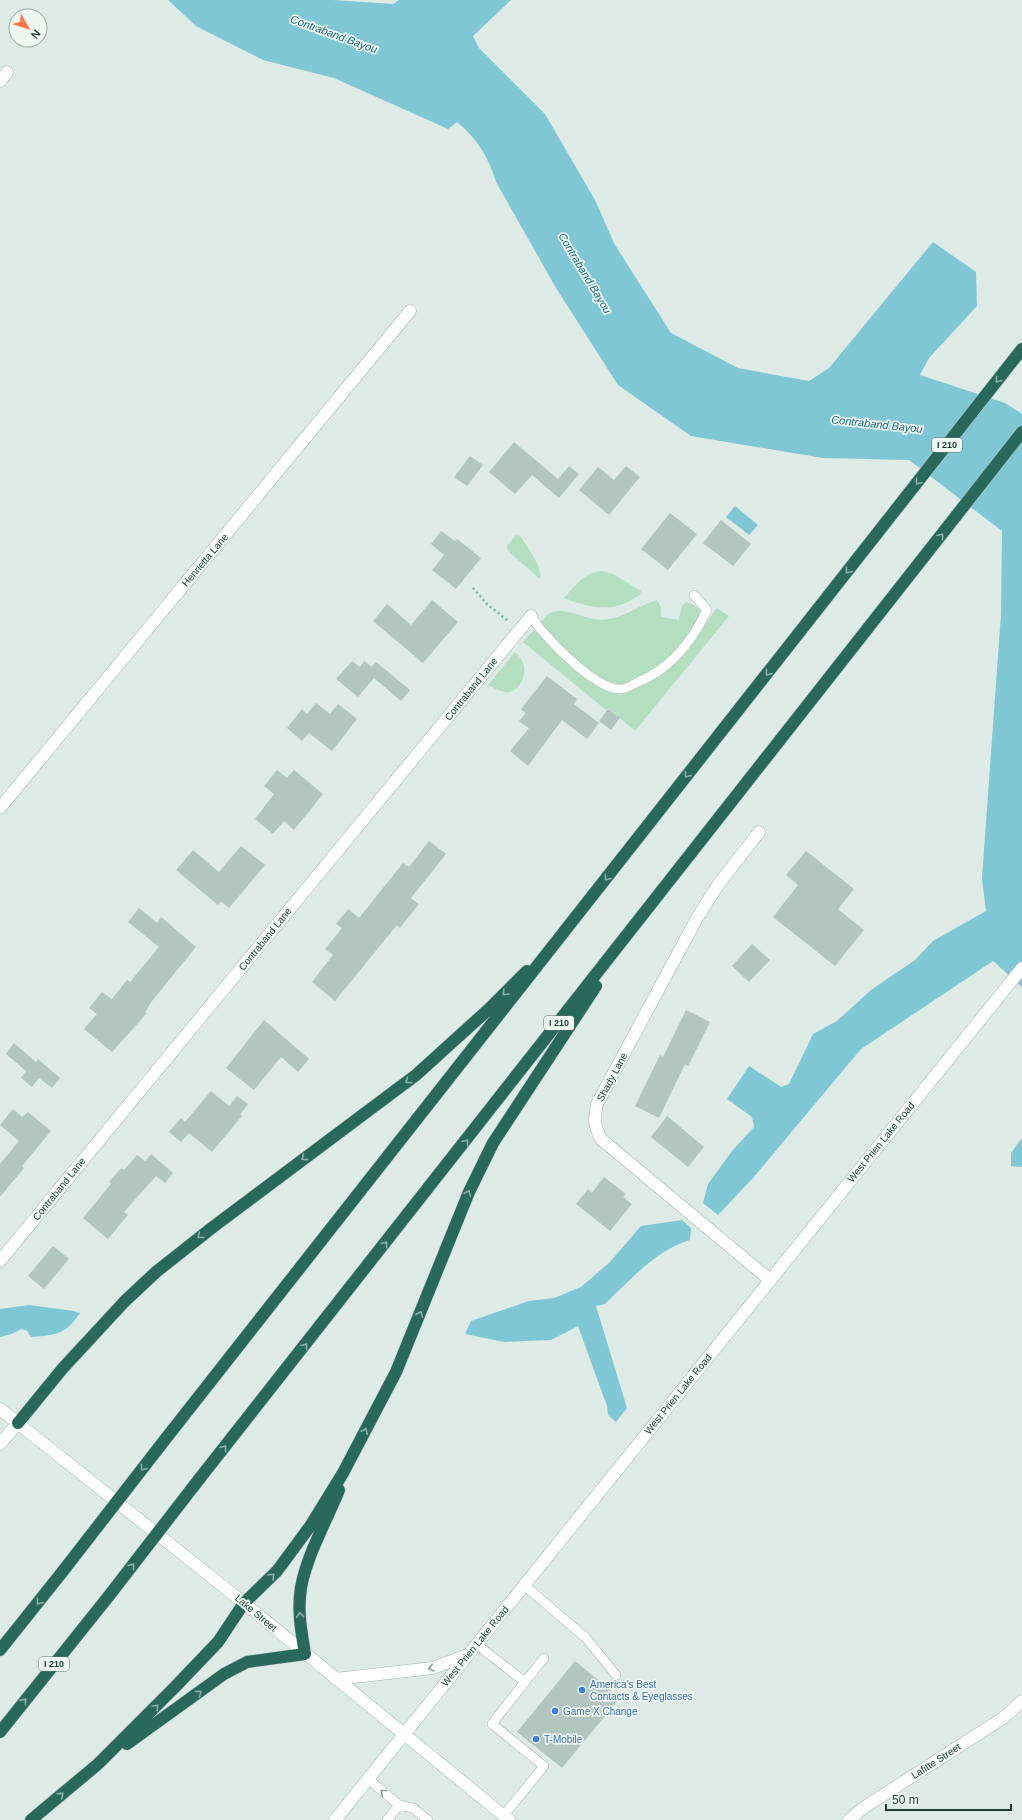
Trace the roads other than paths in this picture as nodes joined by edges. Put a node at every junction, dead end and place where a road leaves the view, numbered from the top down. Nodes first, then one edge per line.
1 (410, 311) dead end
2 (1022, 349) edge
3 (1022, 432) edge
4 (694, 595) dead end
5 (531, 616) joint
6 (0, 808) edge
7 (760, 832) dead end
8 (640, 919) junction
9 (562, 936) junction
10 (1022, 968) edge
11 (0, 1261) edge
12 (770, 1280) junction
13 (0, 1409) edge
14 (18, 1423) junction
15 (0, 1444) edge
16 (356, 1448) junction
17 (524, 1585) junction
18 (244, 1603) junction
19 (476, 1644) junction
20 (0, 1650) edge
21 (305, 1654) junction
22 (468, 1655) junction
23 (544, 1658) dead end
24 (616, 1675) dead end
25 (336, 1679) junction
26 (525, 1682) junction
27 (1022, 1701) edge
28 (0, 1732) edge
29 (404, 1734) junction
30 (98, 1764) junction
31 (368, 1779) junction
32 (399, 1804) junction
33 (506, 1818) edge
34 (30, 1820) edge
35 (335, 1820) edge
36 (387, 1820) edge
37 (428, 1820) edge
38 (849, 1820) edge

1 - 6 street, Henrietta Lane
2 -> 9 highway, I 210
8 -> 3 highway, I 210
4 - 5 lane
5 - 11 street, Contraband Lane
7 - 12 street, Shady Lane
16 -> 8 highway
28 -> 8 highway, I 210, bridge
9 -> 14 highway
9 -> 20 highway, I 210, bridge
10 - 12 street, West Prien Lake Road
12 - 17 street, West Prien Lake Road
13 - 14 street, Lake Street
14 - 15 street
14 - 18 street, Lake Street
18 -> 16 highway
21 -> 16 highway
17 - 19 street, West Prien Lake Road
17 - 24 lane
18 - 21 street, Lake Street
30 -> 18 highway
19 - 22 street, West Prien Lake Road
19 - 26 lane
21 - 25 street, Lake Street
30 -> 21 highway
22 -> 25 street
22 - 29 street, West Prien Lake Road
23 - 26 lane
25 - 29 street, Lake Street
26 - 33 lane
27 - 38 street, Lafitte Street
29 - 31 street, West Prien Lake Road
29 - 33 street, Lake Street
34 -> 30 highway
32 -> 31 lane
31 - 35 street, West Prien Lake Road
32 - 36 lane
32 - 37 lane

